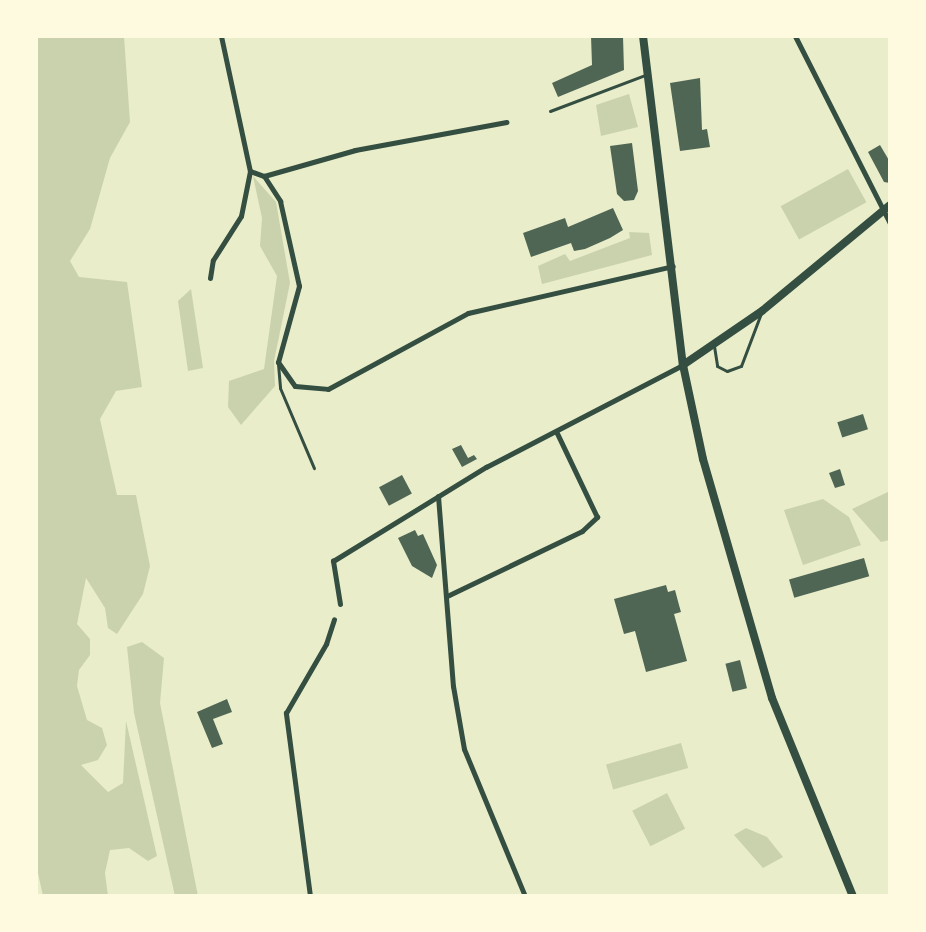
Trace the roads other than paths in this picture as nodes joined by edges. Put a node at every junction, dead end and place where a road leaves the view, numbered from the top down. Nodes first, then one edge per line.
1 (221, 36) edge
2 (643, 36) edge
3 (795, 36) edge
4 (645, 75) junction
5 (550, 111) dead end
6 (506, 122) dead end
7 (250, 171) junction
8 (264, 176) junction
9 (887, 207) edge
10 (890, 223) edge
11 (673, 266) junction
12 (210, 278) dead end
13 (762, 311) junction
14 (714, 344) junction
15 (278, 362) junction
16 (683, 365) junction
17 (557, 433) junction
18 (314, 468) dead end
19 (438, 496) junction
20 (447, 596) junction
21 (340, 604) dead end
22 (334, 619) dead end
23 (310, 896) edge
24 (525, 896) edge
25 (853, 896) edge

1 - 7 street
2 - 4 main road
3 - 9 street
4 - 5 lane
4 - 11 main road
6 - 8 street
7 - 8 street
7 - 12 street
8 - 15 street
9 - 10 street
9 - 13 main road
11 - 15 street
11 - 16 main road
13 - 14 main road
13 - 14 lane
14 - 16 main road
15 - 18 lane
16 - 17 street
16 - 25 main road
17 - 19 street
17 - 20 street
19 - 20 street
19 - 21 street
20 - 24 street
22 - 23 street

